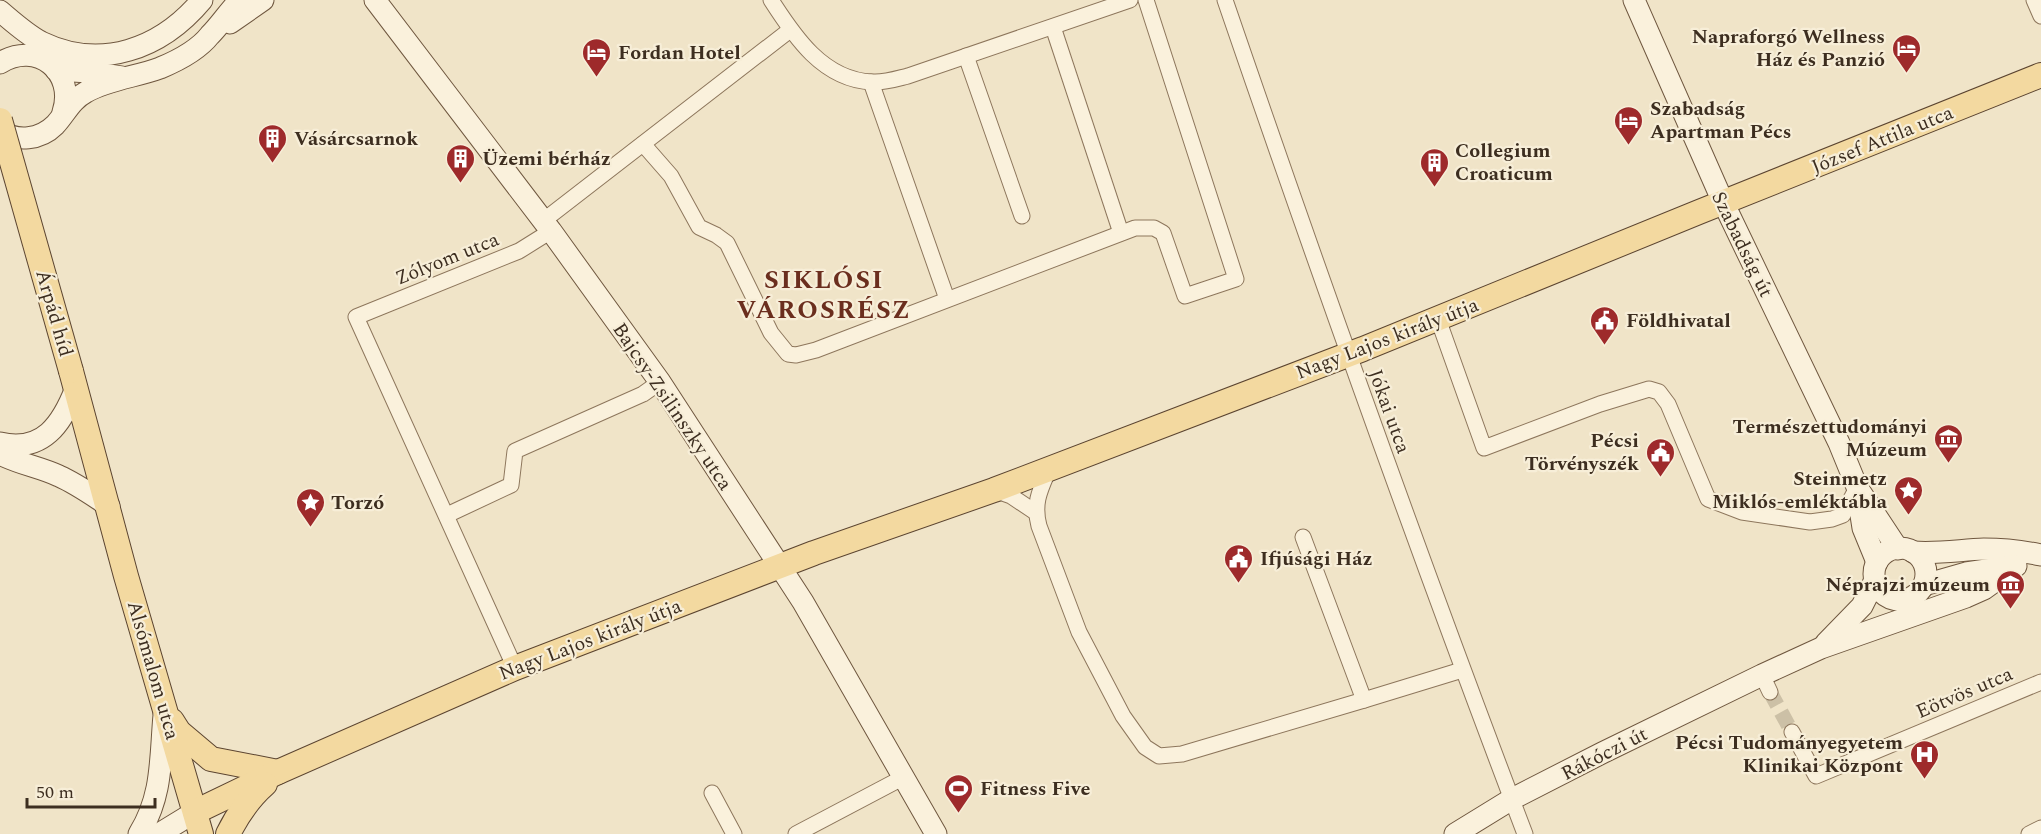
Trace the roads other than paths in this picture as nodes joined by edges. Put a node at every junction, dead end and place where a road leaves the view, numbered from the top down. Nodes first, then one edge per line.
1 (202, 0) edge
2 (240, 0) edge
3 (263, 0) edge
4 (360, 0) edge
5 (771, 0) edge
6 (1130, 0) edge
7 (1146, 0) edge
8 (1225, 0) edge
9 (1634, 0) edge
10 (2034, 0) edge
11 (381, 8) edge
12 (0, 12) edge
13 (2041, 16) edge
14 (1053, 27) junction
15 (790, 30) junction
16 (210, 36) junction
17 (966, 56) junction
18 (0, 63) edge
19 (56, 70) junction
20 (2041, 75) edge
21 (123, 77) junction
22 (872, 82) junction
23 (63, 112) junction
24 (0, 120) edge
25 (0, 131) edge
26 (642, 144) junction
27 (1723, 202) junction
28 (1022, 216) dead end
29 (547, 226) junction
30 (1121, 233) junction
31 (947, 299) junction
32 (1438, 319) junction
33 (1347, 354) junction
34 (74, 380) junction
35 (660, 382) junction
36 (0, 443) edge
37 (0, 454) edge
38 (1049, 469) junction
39 (1857, 487) junction
40 (994, 490) junction
41 (109, 506) junction
42 (1035, 512) junction
43 (447, 515) junction
44 (1303, 537) dead end
45 (1906, 550) junction
46 (2041, 557) edge
47 (2016, 566) junction
48 (780, 567) junction
49 (1876, 571) junction
50 (1924, 585) junction
51 (1897, 600) junction
52 (1845, 639) junction
53 (1821, 648) junction
54 (515, 668) junction
55 (1462, 670) junction
56 (2041, 682) edge
57 (1364, 700) junction
58 (164, 708) junction
59 (1792, 732) tunnel mouth
60 (278, 772) junction
61 (904, 777) junction
62 (712, 793) dead end
63 (1512, 800) junction
64 (198, 823) edge
65 (2041, 828) edge
66 (139, 834) edge
67 (159, 834) edge
68 (228, 834) edge
69 (734, 834) edge
70 (796, 834) edge
71 (936, 834) edge
72 (1455, 834) edge
73 (1525, 834) edge
74 (2029, 834) edge

1 - 12 street
2 - 16 street
3 - 16 street
4 - 11 street
5 - 15 street
6 - 14 street
7 - 30 street
8 - 33 street, Jókai utca
9 - 27 street, Szabadság út
10 - 13 street
11 - 29 street, Bajcsy-Zsilinszky utca
14 - 17 street
14 - 30 street
15 - 22 street
15 - 26 street, Zólyom utca
16 - 21 street
17 - 22 street
17 - 28 street
18 - 19 street
19 - 21 street
19 - 23 street
20 - 27 main road, József Attila utca
21 - 23 street
22 - 31 street
23 - 25 street
24 - 34 main road, Árpád híd, bridge
26 - 29 street, Zólyom utca
26 - 31 street
27 - 32 main road, Nagy Lajos király útja
27 - 39 street, Szabadság út
29 - 35 street, Bajcsy-Zsilinszky utca
29 - 43 street, Zólyom utca
30 - 31 street
32 - 33 main road, Nagy Lajos király útja
32 - 39 street
33 - 38 main road, Nagy Lajos király útja
33 - 55 street, Jókai utca
34 - 36 street
34 - 41 main road, Árpád híd
35 - 43 street
35 - 48 street, Bajcsy-Zsilinszky utca
37 - 41 street
38 - 40 main road, Nagy Lajos király útja
38 - 42 street
39 - 45 street, Szabadság út
39 - 49 street, Szabadság út
40 - 42 street
40 - 48 main road, Nagy Lajos király útja
41 - 58 main road, Alsómalom utca
42 - 57 street
43 - 54 street
44 - 57 street
45 - 46 street, Rákóczi út
45 - 49 street
45 - 50 street
46 - 47 street, Rákóczi út
47 - 50 street, Rákóczi út
47 - 52 street, Rákóczi út
48 - 54 main road, Nagy Lajos király útja
48 - 61 street, Bajcsy-Zsilinszky utca
49 - 51 street
49 - 53 street, Rákóczi út
50 - 51 street
51 - 52 street, Rákóczi út
52 - 53 street, Rákóczi út
53 - 63 street, Rákóczi út
54 - 60 main road, Nagy Lajos király útja
55 - 57 street
55 - 63 street, Jókai utca
56 - 59 street, Eötvös utca
58 - 60 main road
58 - 64 main road, Alsómalom utca
58 - 66 street
60 - 64 main road, Nagy Lajos király útja
60 - 68 main road
61 - 70 street
61 - 71 street, Bajcsy-Zsilinszky utca
62 - 69 street
63 - 72 street, Rákóczi út
63 - 73 street, Jókai utca
64 - 67 street
65 - 74 street

